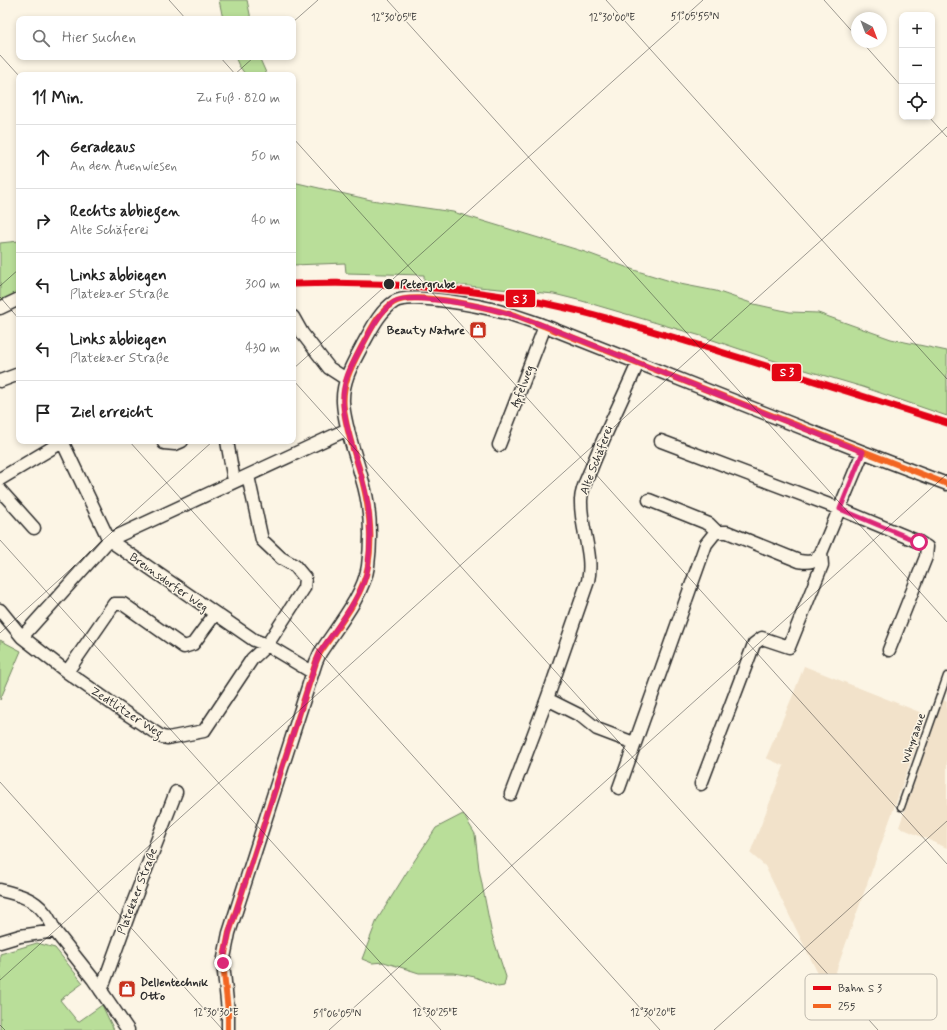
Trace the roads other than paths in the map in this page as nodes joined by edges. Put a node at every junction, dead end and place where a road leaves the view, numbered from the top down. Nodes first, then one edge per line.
1 (16, 300) edge
2 (0, 308) edge
3 (296, 322) edge
4 (545, 326) junction
5 (638, 363) junction
6 (16, 375) edge
7 (346, 379) junction
8 (0, 382) edge
9 (348, 428) junction
10 (661, 441) dead end
11 (57, 444) edge
12 (63, 444) edge
13 (227, 444) edge
14 (499, 445) dead end
15 (863, 452) junction
16 (248, 476) junction
17 (0, 479) edge
18 (234, 482) junction
19 (947, 484) edge
20 (0, 490) edge
21 (649, 500) dead end
22 (840, 509) junction
23 (34, 528) dead end
24 (717, 532) junction
25 (110, 540) junction
26 (821, 553) junction
27 (0, 610) edge
28 (215, 614) junction
29 (22, 637) junction
30 (267, 645) junction
31 (889, 650) dead end
32 (67, 672) junction
33 (312, 672) junction
34 (947, 676) edge
35 (547, 700) junction
36 (634, 743) junction
37 (700, 784) dead end
38 (619, 788) dead end
39 (176, 792) dead end
40 (511, 794) dead end
41 (901, 807) dead end
42 (0, 890) edge
43 (55, 931) junction
44 (0, 942) edge
45 (101, 991) junction
46 (128, 1030) edge
47 (228, 1030) edge

1 - 2 street
3 - 7 street
4 - 5 street
4 - 7 street
4 - 14 street, Apfelweg
5 - 15 street
5 - 35 street, Alte Schäferei
6 - 8 street
7 - 9 street
9 - 16 street
9 - 33 street
10 - 22 street
11 - 17 street
12 - 25 street
13 - 18 street
15 - 19 street
15 - 22 street
16 - 18 street
16 - 30 street, Zedtlitzer Weg
18 - 25 street
20 - 23 street
21 - 24 street
22 - 26 street
22 - 31 street
24 - 26 street
24 - 36 street
25 - 28 street, Breunsdorfer Weg
25 - 29 street
26 - 37 street
27 - 29 street
28 - 30 street
28 - 32 street, Breunsdorfer Weg
29 - 32 street
30 - 32 street, Zedtlitzer Weg
30 - 33 street
33 - 47 street
34 - 41 lane, Whyraaue
35 - 36 street
35 - 40 street, Alte Schäferei
36 - 38 street
39 - 45 street, Platekaer Straße
42 - 43 street
43 - 44 street
43 - 45 street
45 - 46 street

